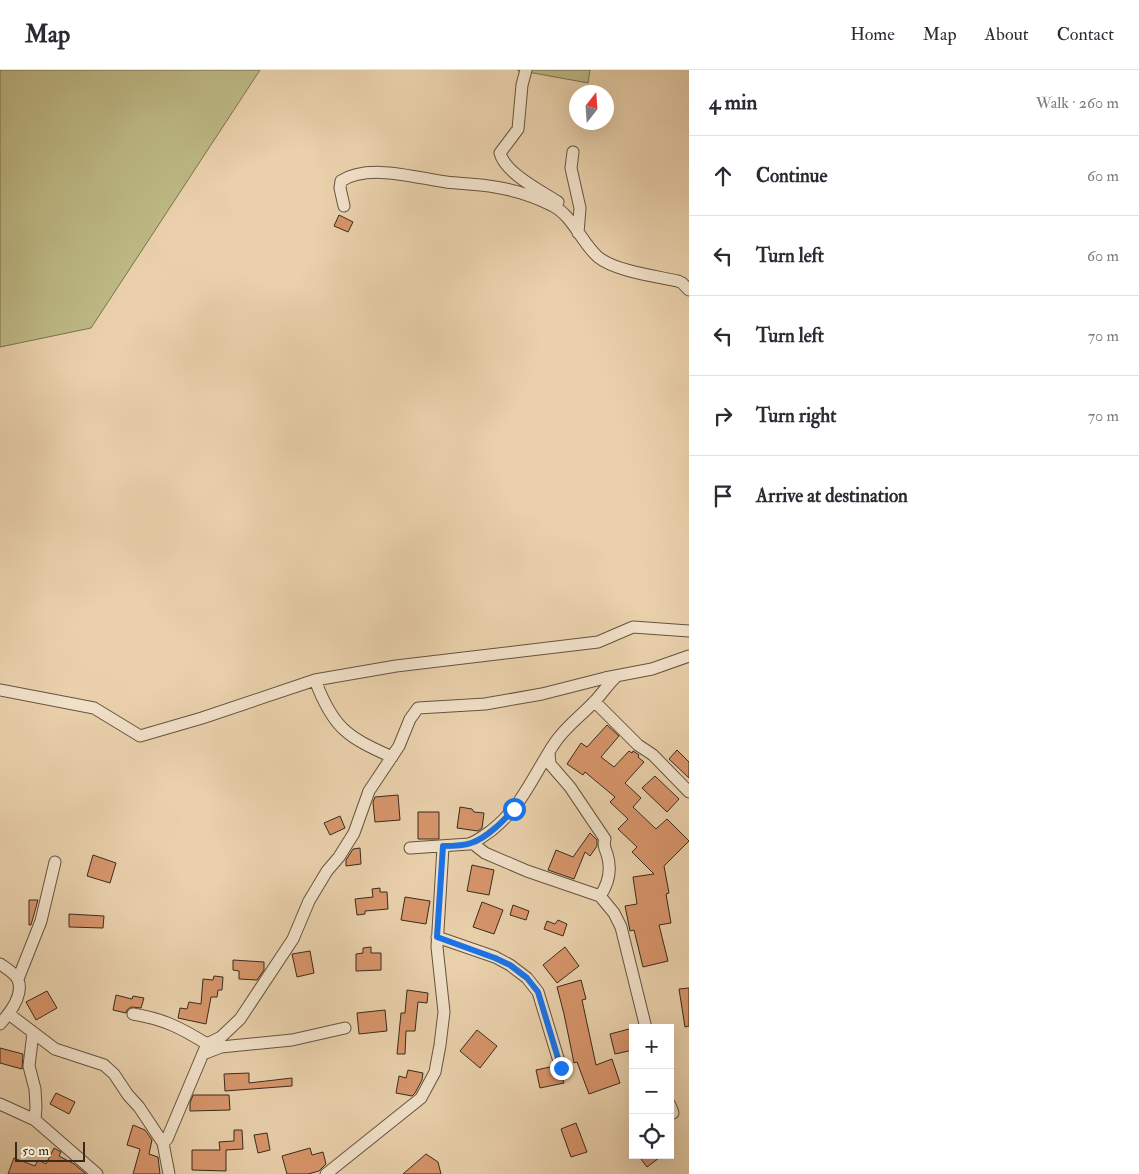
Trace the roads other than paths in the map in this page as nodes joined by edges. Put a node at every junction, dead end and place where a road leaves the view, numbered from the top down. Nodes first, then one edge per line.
1 (526, 70) edge
2 (573, 152) dead end
3 (344, 206) dead end
4 (578, 233) junction
5 (689, 290) edge
6 (689, 632) edge
7 (689, 656) edge
8 (617, 676) junction
9 (315, 680) junction
10 (0, 690) edge
11 (595, 702) junction
12 (549, 752) junction
13 (392, 757) junction
14 (689, 792) edge
15 (477, 841) junction
16 (443, 846) junction
17 (410, 848) dead end
18 (54, 862) dead end
19 (600, 896) junction
20 (437, 937) junction
21 (0, 964) edge
22 (18, 980) junction
23 (9, 1014) junction
24 (133, 1014) dead end
25 (0, 1024) edge
26 (645, 1024) edge
27 (345, 1028) dead end
28 (32, 1033) junction
29 (205, 1049) junction
30 (564, 1072) dead end
31 (0, 1104) edge
32 (35, 1120) junction
33 (163, 1143) junction
34 (97, 1174) edge
35 (169, 1174) edge
36 (326, 1174) edge

1 - 4 street
2 - 4 street
3 - 4 street
4 - 5 street
6 - 9 street
7 - 8 street
8 - 11 street
8 - 13 street
9 - 10 street
9 - 13 street
11 - 12 street
11 - 14 street
12 - 15 street
12 - 19 street
13 - 29 street
15 - 16 street
15 - 19 street
16 - 17 street
16 - 20 street
18 - 22 street
19 - 26 street
20 - 30 street
20 - 36 street
21 - 22 street
22 - 23 street
23 - 25 street
23 - 28 street
24 - 29 street
27 - 29 street
28 - 32 street
28 - 33 street
29 - 33 street
31 - 32 street
32 - 34 street
33 - 35 street

